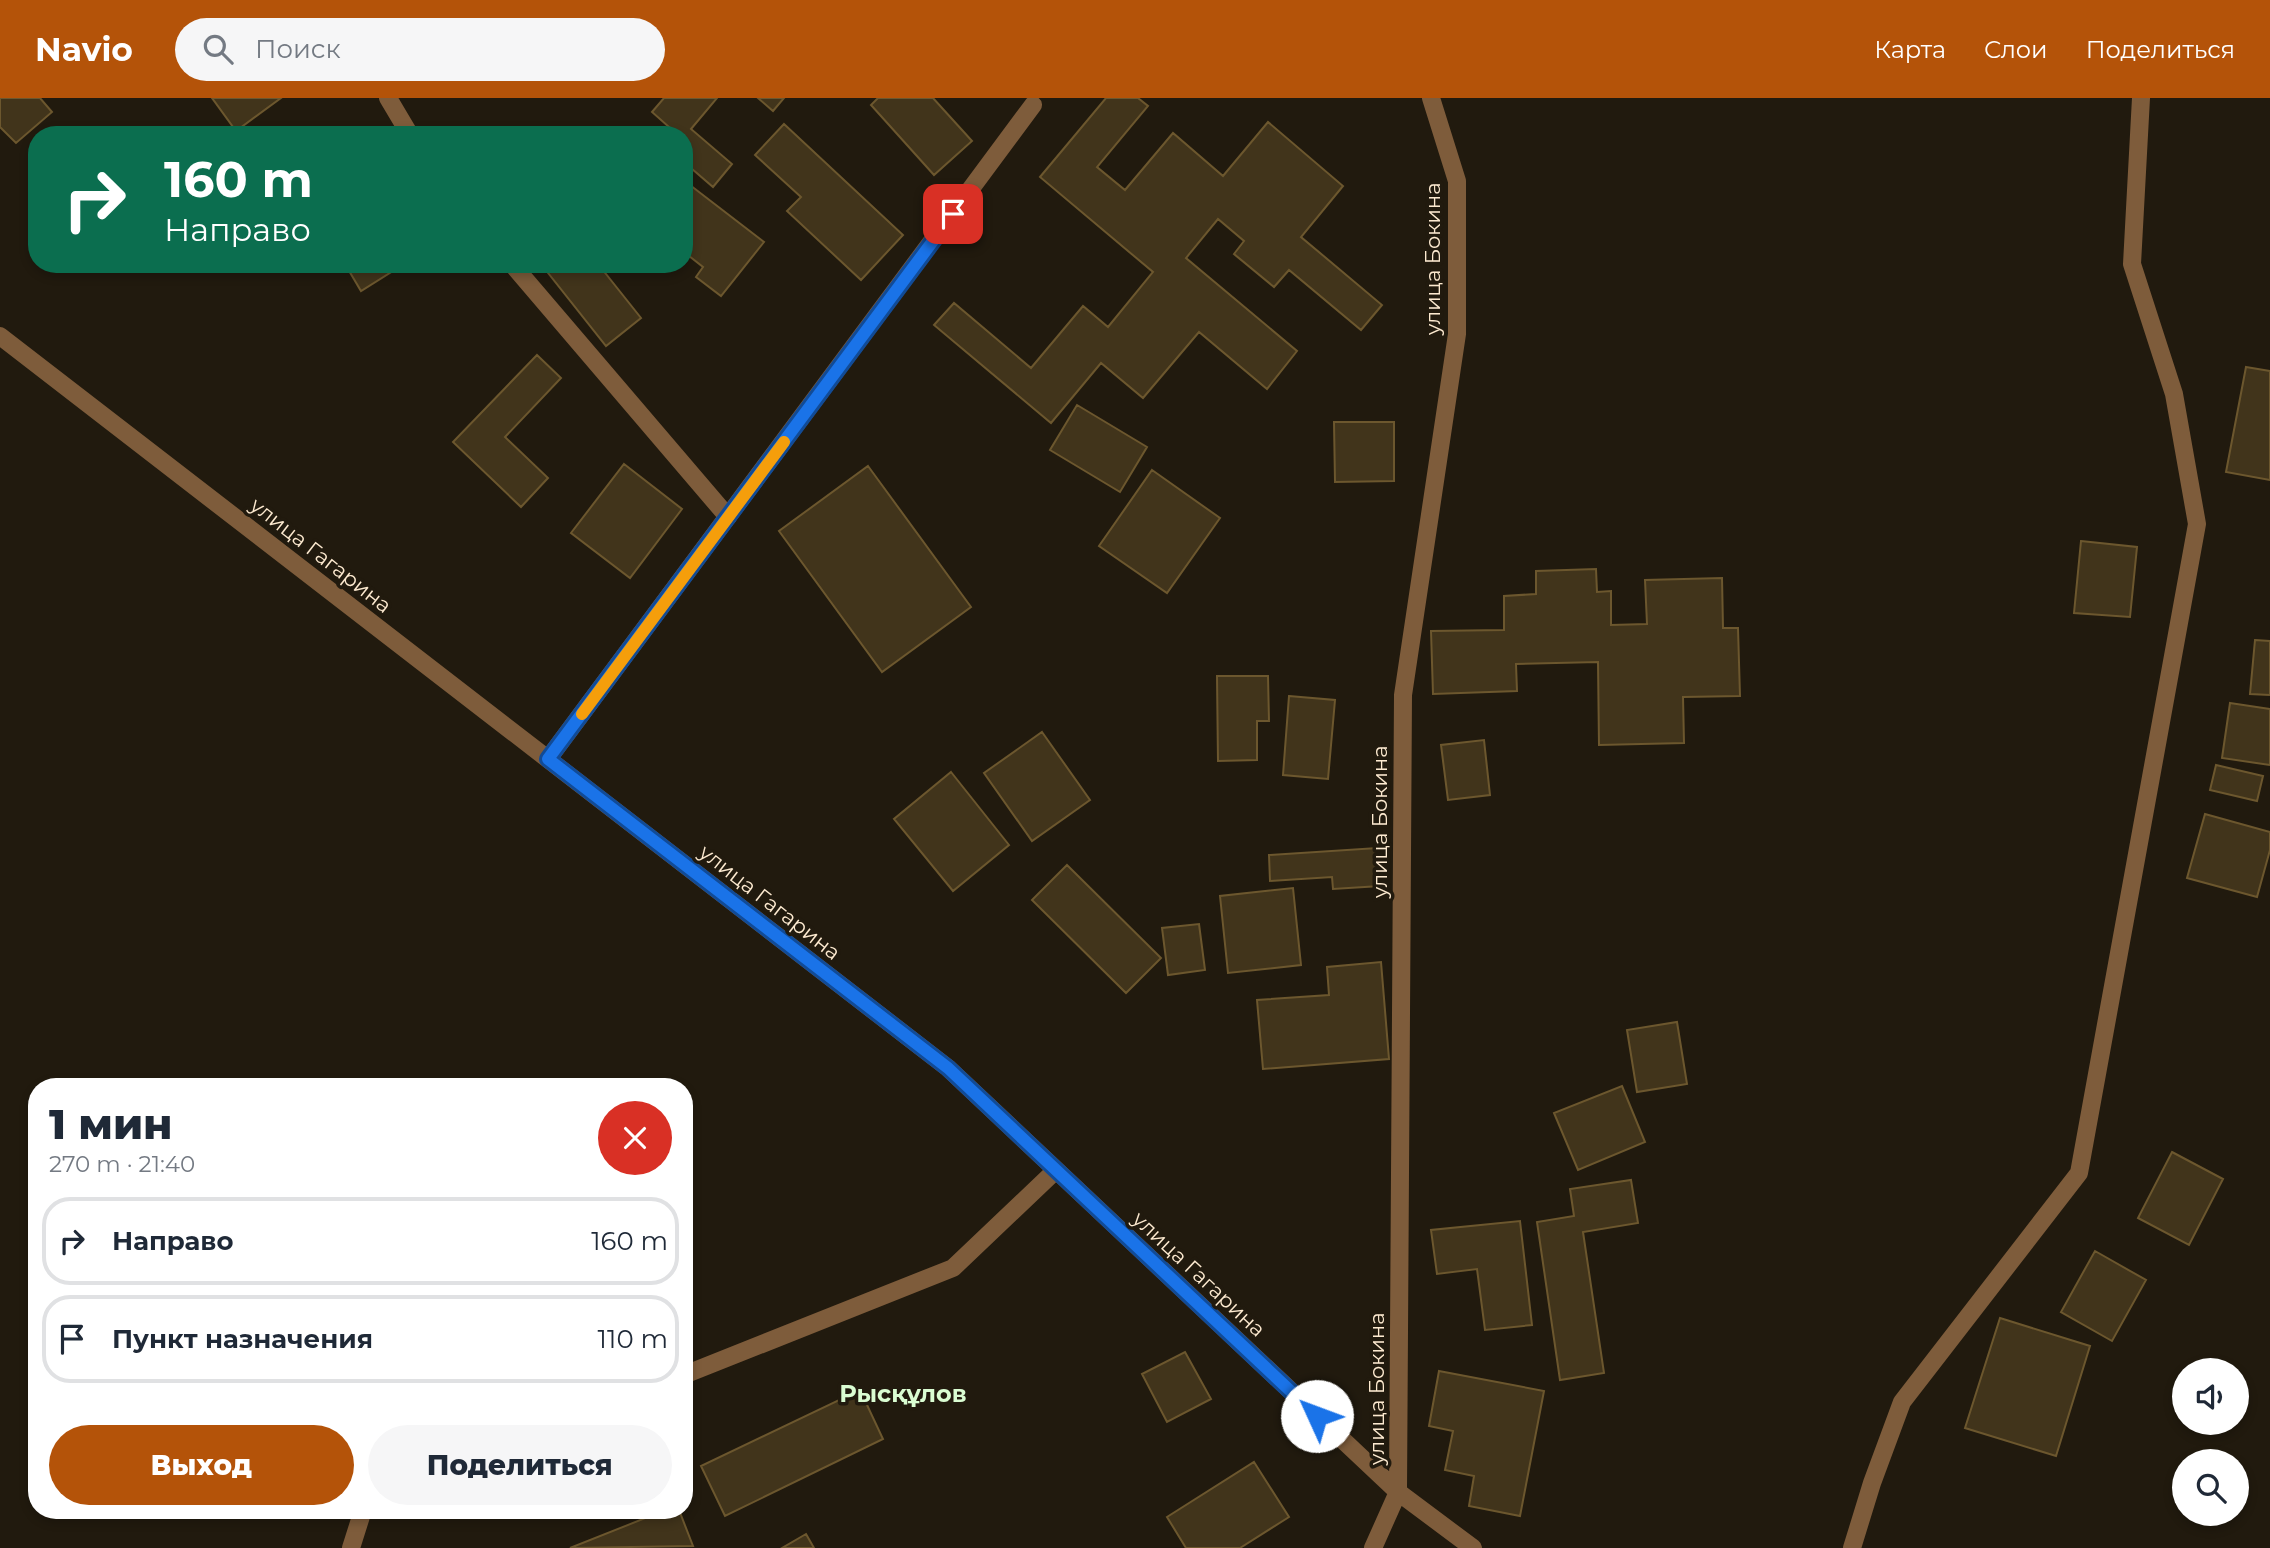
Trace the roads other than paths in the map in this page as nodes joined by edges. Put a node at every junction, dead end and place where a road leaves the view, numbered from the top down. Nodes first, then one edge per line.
1 (388, 98) edge
2 (1432, 98) edge
3 (2141, 98) edge
4 (1033, 105) dead end
5 (405, 126) edge
6 (520, 273) edge
7 (0, 336) edge
8 (728, 517) junction
9 (548, 759) junction
10 (1056, 1170) junction
11 (693, 1371) edge
12 (1398, 1492) junction
13 (359, 1519) edge
14 (351, 1548) edge
15 (1373, 1548) edge
16 (1473, 1548) edge
17 (1852, 1548) edge

1 - 5 street
2 - 12 street, улица Бокина
3 - 17 street
4 - 8 street
6 - 8 street
7 - 9 street, улица Гагарина
8 - 9 street
9 - 10 street, улица Гагарина
10 - 11 street
10 - 12 street, улица Гагарина
12 - 15 street, улица Бокина
12 - 16 street, улица Гагарина
13 - 14 street

